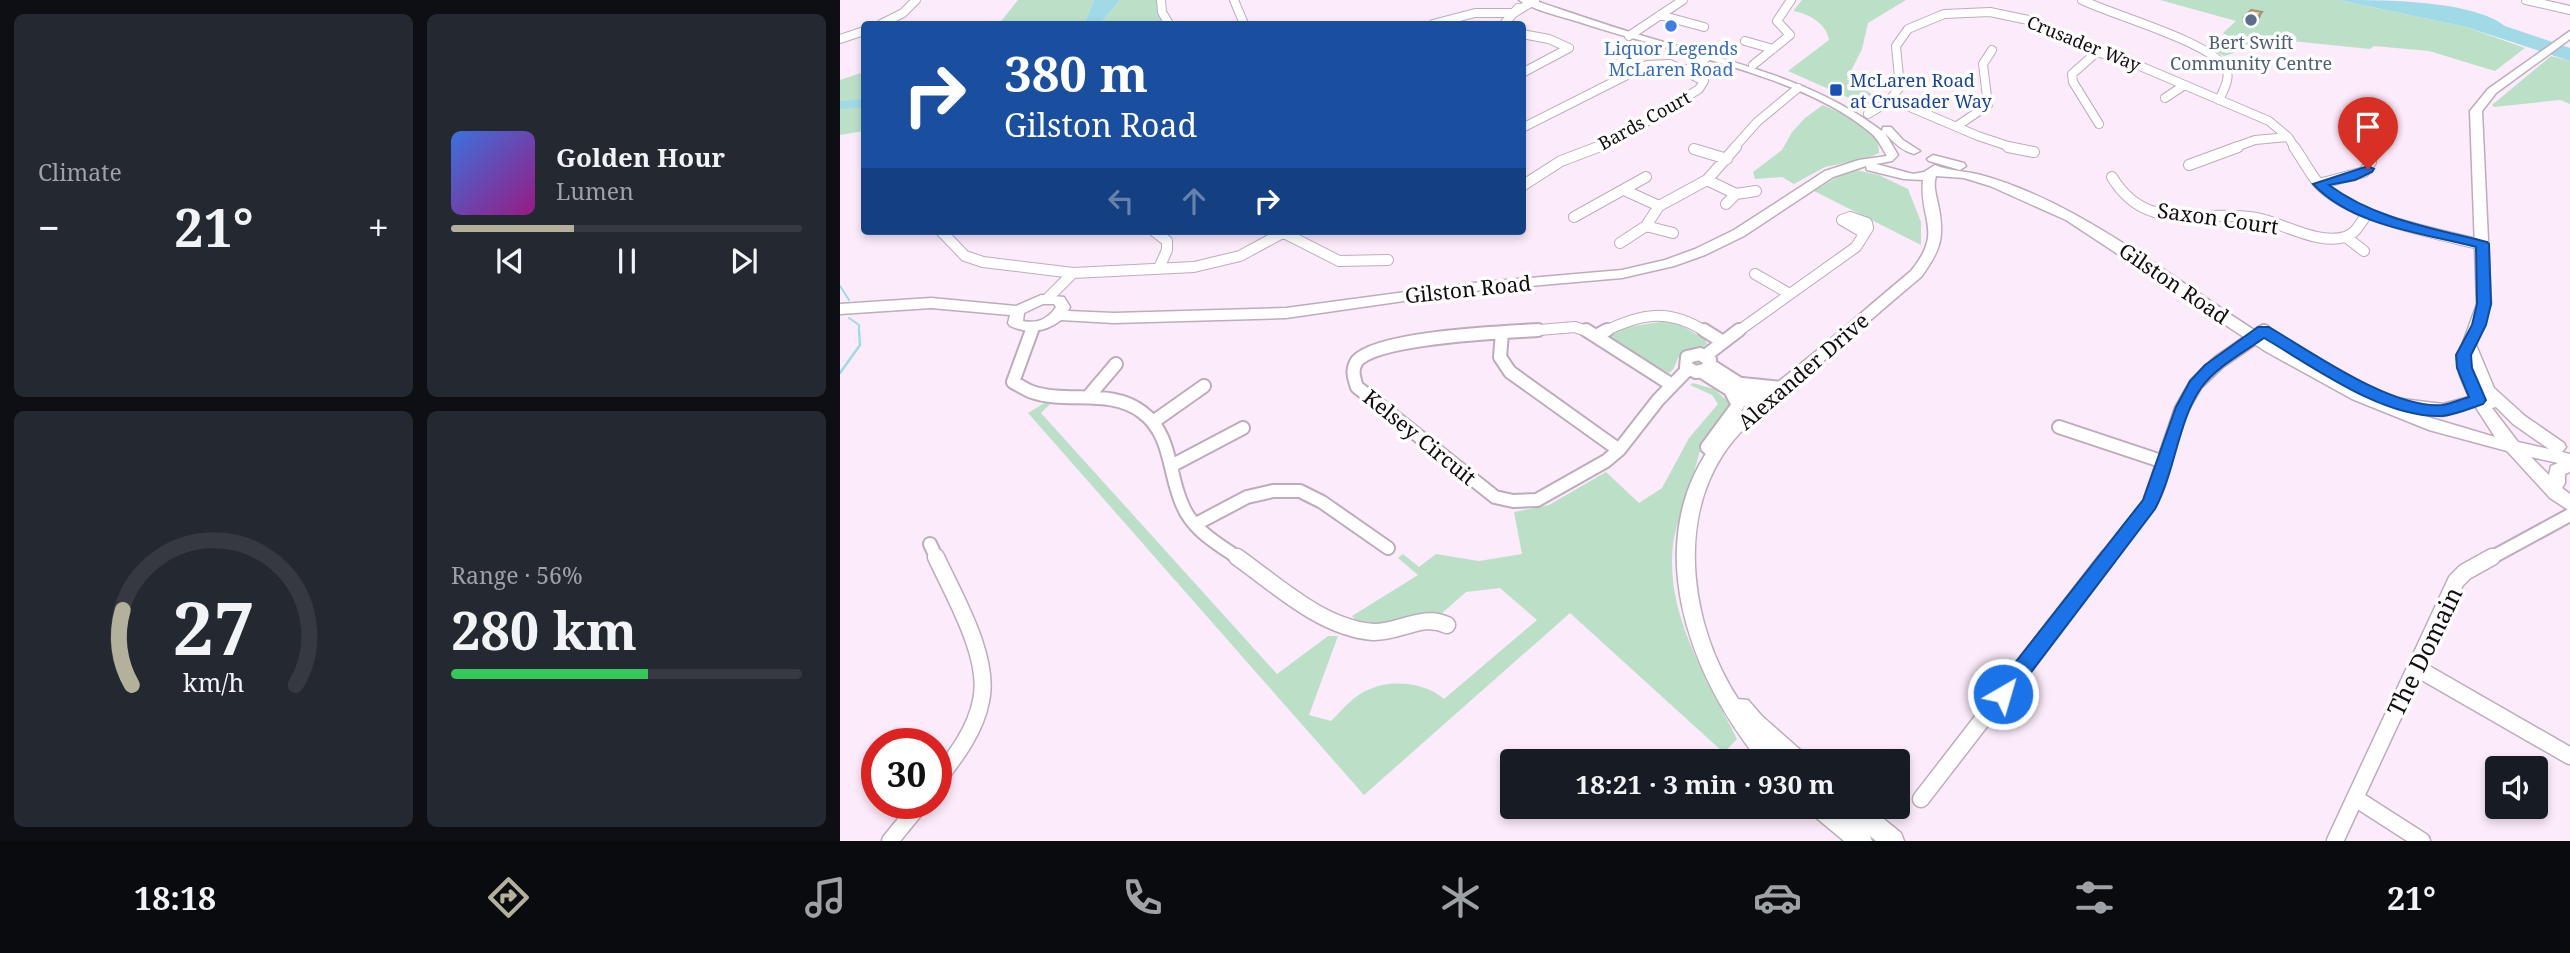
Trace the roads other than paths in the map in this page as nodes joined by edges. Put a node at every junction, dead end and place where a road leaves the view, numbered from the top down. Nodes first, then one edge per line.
1 (916, 0) edge
2 (1161, 0) edge
3 (1234, 0) edge
4 (1683, 0) edge
5 (1791, 0) edge
6 (1970, 0) edge
7 (2082, 0) edge
8 (2526, 0) edge
9 (2559, 0) edge
10 (1532, 1) edge
11 (2550, 5) junction
12 (2570, 10) edge
13 (1975, 11) junction
14 (1514, 13) junction
15 (1660, 15) junction
16 (1255, 20) dead end
17 (887, 21) edge
18 (1167, 21) edge
19 (1241, 21) edge
20 (1252, 21) edge
21 (1444, 21) edge
22 (1507, 21) edge
23 (1704, 27) dead end
24 (861, 32) edge
25 (1633, 34) junction
26 (2570, 34) edge
27 (1526, 35) edge
28 (840, 38) edge
29 (1745, 41) dead end
30 (1773, 49) junction
31 (1992, 50) dead end
32 (2097, 52) junction
33 (1708, 55) junction
34 (1753, 65) junction
35 (1685, 70) junction
36 (1526, 71) edge
37 (2183, 86) junction
38 (1798, 88) junction
39 (2165, 98) dead end
40 (1891, 99) junction
41 (2219, 100) junction
42 (1868, 114) junction
43 (2099, 124) dead end
44 (1526, 126) edge
45 (1957, 126) junction
46 (2288, 136) junction
47 (1694, 149) dead end
48 (1914, 151) junction
49 (2368, 151) dead end
50 (2034, 152) dead end
51 (1727, 159) junction
52 (1891, 161) junction
53 (2189, 165) dead end
54 (1932, 169) junction
55 (1905, 176) junction
56 (1646, 177) dead end
57 (2112, 177) dead end
58 (1707, 180) junction
59 (1526, 183) edge
60 (2319, 184) junction
61 (1625, 190) junction
62 (1756, 191) dead end
63 (1736, 194) junction
64 (1726, 204) dead end
65 (1660, 206) junction
66 (1933, 209) junction
67 (2367, 214) junction
68 (1574, 217) dead end
69 (1646, 226) junction
70 (1674, 233) dead end
71 (1864, 233) dead end
72 (945, 235) edge
73 (1159, 235) edge
74 (1280, 235) edge
75 (1291, 235) edge
76 (2346, 237) junction
77 (1620, 243) dead end
78 (2483, 244) junction
79 (2364, 251) dead end
80 (1381, 257) dead end
81 (1159, 268) junction
82 (1073, 273) junction
83 (1755, 274) dead end
84 (1788, 293) junction
85 (1048, 298) junction
86 (840, 309) edge
87 (1018, 311) junction
88 (1058, 316) junction
89 (1033, 327) junction
90 (1502, 333) junction
91 (2259, 334) junction
92 (1596, 336) junction
93 (1723, 342) junction
94 (1116, 364) dead end
95 (1706, 364) junction
96 (1688, 369) junction
97 (1672, 385) junction
98 (1204, 386) dead end
99 (1734, 387) junction
100 (1781, 388) junction
101 (2481, 393) junction
102 (1088, 397) junction
103 (1761, 404) junction
104 (2402, 405) junction
105 (1153, 422) junction
106 (2059, 427) dead end
107 (1243, 428) dead end
108 (2517, 443) junction
109 (2564, 448) edge
110 (1619, 450) junction
111 (1715, 454) junction
112 (2570, 460) edge
113 (2164, 462) junction
114 (1171, 466) junction
115 (2570, 466) edge
116 (2557, 483) junction
117 (2570, 497) edge
118 (2570, 504) edge
119 (2570, 515) edge
120 (1196, 524) junction
121 (930, 544) dead end
122 (1388, 548) dead end
123 (1447, 625) dead end
124 (2415, 667) junction
125 (1710, 670) junction
126 (1761, 749) edge
127 (1784, 749) edge
128 (952, 757) edge
129 (2570, 757) edge
130 (2355, 798) junction
131 (1921, 799) dead end
132 (908, 819) edge
133 (1835, 819) edge
134 (1866, 819) edge
135 (890, 841) edge
136 (1861, 841) edge
137 (1891, 841) edge
138 (2335, 841) edge
139 (2422, 841) edge

1 - 17 street
2 - 18 street
3 - 19 street
4 - 15 street
5 - 30 street
6 - 13 street
7 - 41 street
8 - 11 street
9 - 11 street
10 - 14 street
10 - 25 main road
11 - 12 street
13 - 32 street, Crusader Way
13 - 40 street, Crusader Way
14 - 21 street
14 - 22 street
15 - 23 street
15 - 25 street
16 - 20 street
24 - 28 street
25 - 33 main road
26 - 78 main road
27 - 36 street
29 - 30 street
30 - 34 street
31 - 45 street
32 - 37 street, Crusader Way
32 - 43 street
33 - 34 main road
33 - 35 street, Bards Court
33 - 38 main road
34 - 42 main road
35 - 44 street
35 - 59 street, Bards Court
37 - 39 street
37 - 41 street, Crusader Way
38 - 51 street
38 - 52 main road
40 - 42 street
40 - 45 street
41 - 46 street, Crusader Way
42 - 48 main road
45 - 50 street
46 - 53 street
46 - 60 street, Crusader Way
47 - 51 street
48 - 52 main road
48 - 54 main road
49 - 60 street
51 - 58 street
52 - 55 main road
52 - 88 main road, Gilston Road
54 - 55 main road
54 - 66 main road, Alexander Drive
54 - 91 main road, Gilston Road
55 - 66 main road
56 - 61 street
57 - 76 street, Saxon Court
58 - 63 street
58 - 65 street
60 - 67 street, Crusader Way
61 - 65 street
61 - 68 street
62 - 63 street
63 - 64 street
65 - 69 street
66 - 100 main road, Alexander Drive
67 - 76 street
67 - 78 street, Crusader Way
69 - 70 street
69 - 77 street
71 - 84 street
72 - 82 street
73 - 81 street
74 - 81 street
75 - 80 street
76 - 79 street
78 - 101 main road
81 - 82 street
82 - 85 street
83 - 84 street
84 - 93 street
85 - 87 main road
85 - 88 main road
86 - 87 main road
87 - 89 main road
88 - 89 main road
89 - 102 street
90 - 92 street, Kelsey Circuit
90 - 110 street
90 - 110 street, Kelsey Circuit
91 - 104 main road, Gilston Road
91 - 108 main road, Gilston Road
91 - 113 street
92 - 93 street
92 - 97 street, Kelsey Circuit
93 - 95 street
94 - 102 street
95 - 96 street
95 - 96 street, Kelsey Circuit
95 - 99 street
96 - 97 street, Kelsey Circuit
97 - 110 street, Kelsey Circuit
98 - 105 street
99 - 100 street
99 - 103 street
99 - 111 street
100 - 103 main road, Alexander Drive
101 - 104 main road
101 - 108 main road
101 - 109 main road
102 - 105 street
103 - 111 main road, Alexander Drive
104 - 108 main road, Gilston Road
105 - 114 street
106 - 113 street
107 - 114 street
108 - 109 main road, Gilston Road
108 - 112 main road, Gilston Road
108 - 116 main road
108 - 118 main road
111 - 125 main road, Alexander Drive
113 - 131 street
114 - 120 street
115 - 116 main road
116 - 117 main road
119 - 124 street, The Domain
120 - 122 street
120 - 123 street
121 - 128 street
124 - 129 street
124 - 130 street, The Domain
125 - 126 main road, Alexander Drive
125 - 127 main road, Alexander Drive
130 - 138 street, The Domain
130 - 139 street
132 - 135 street
133 - 136 main road
134 - 137 main road

